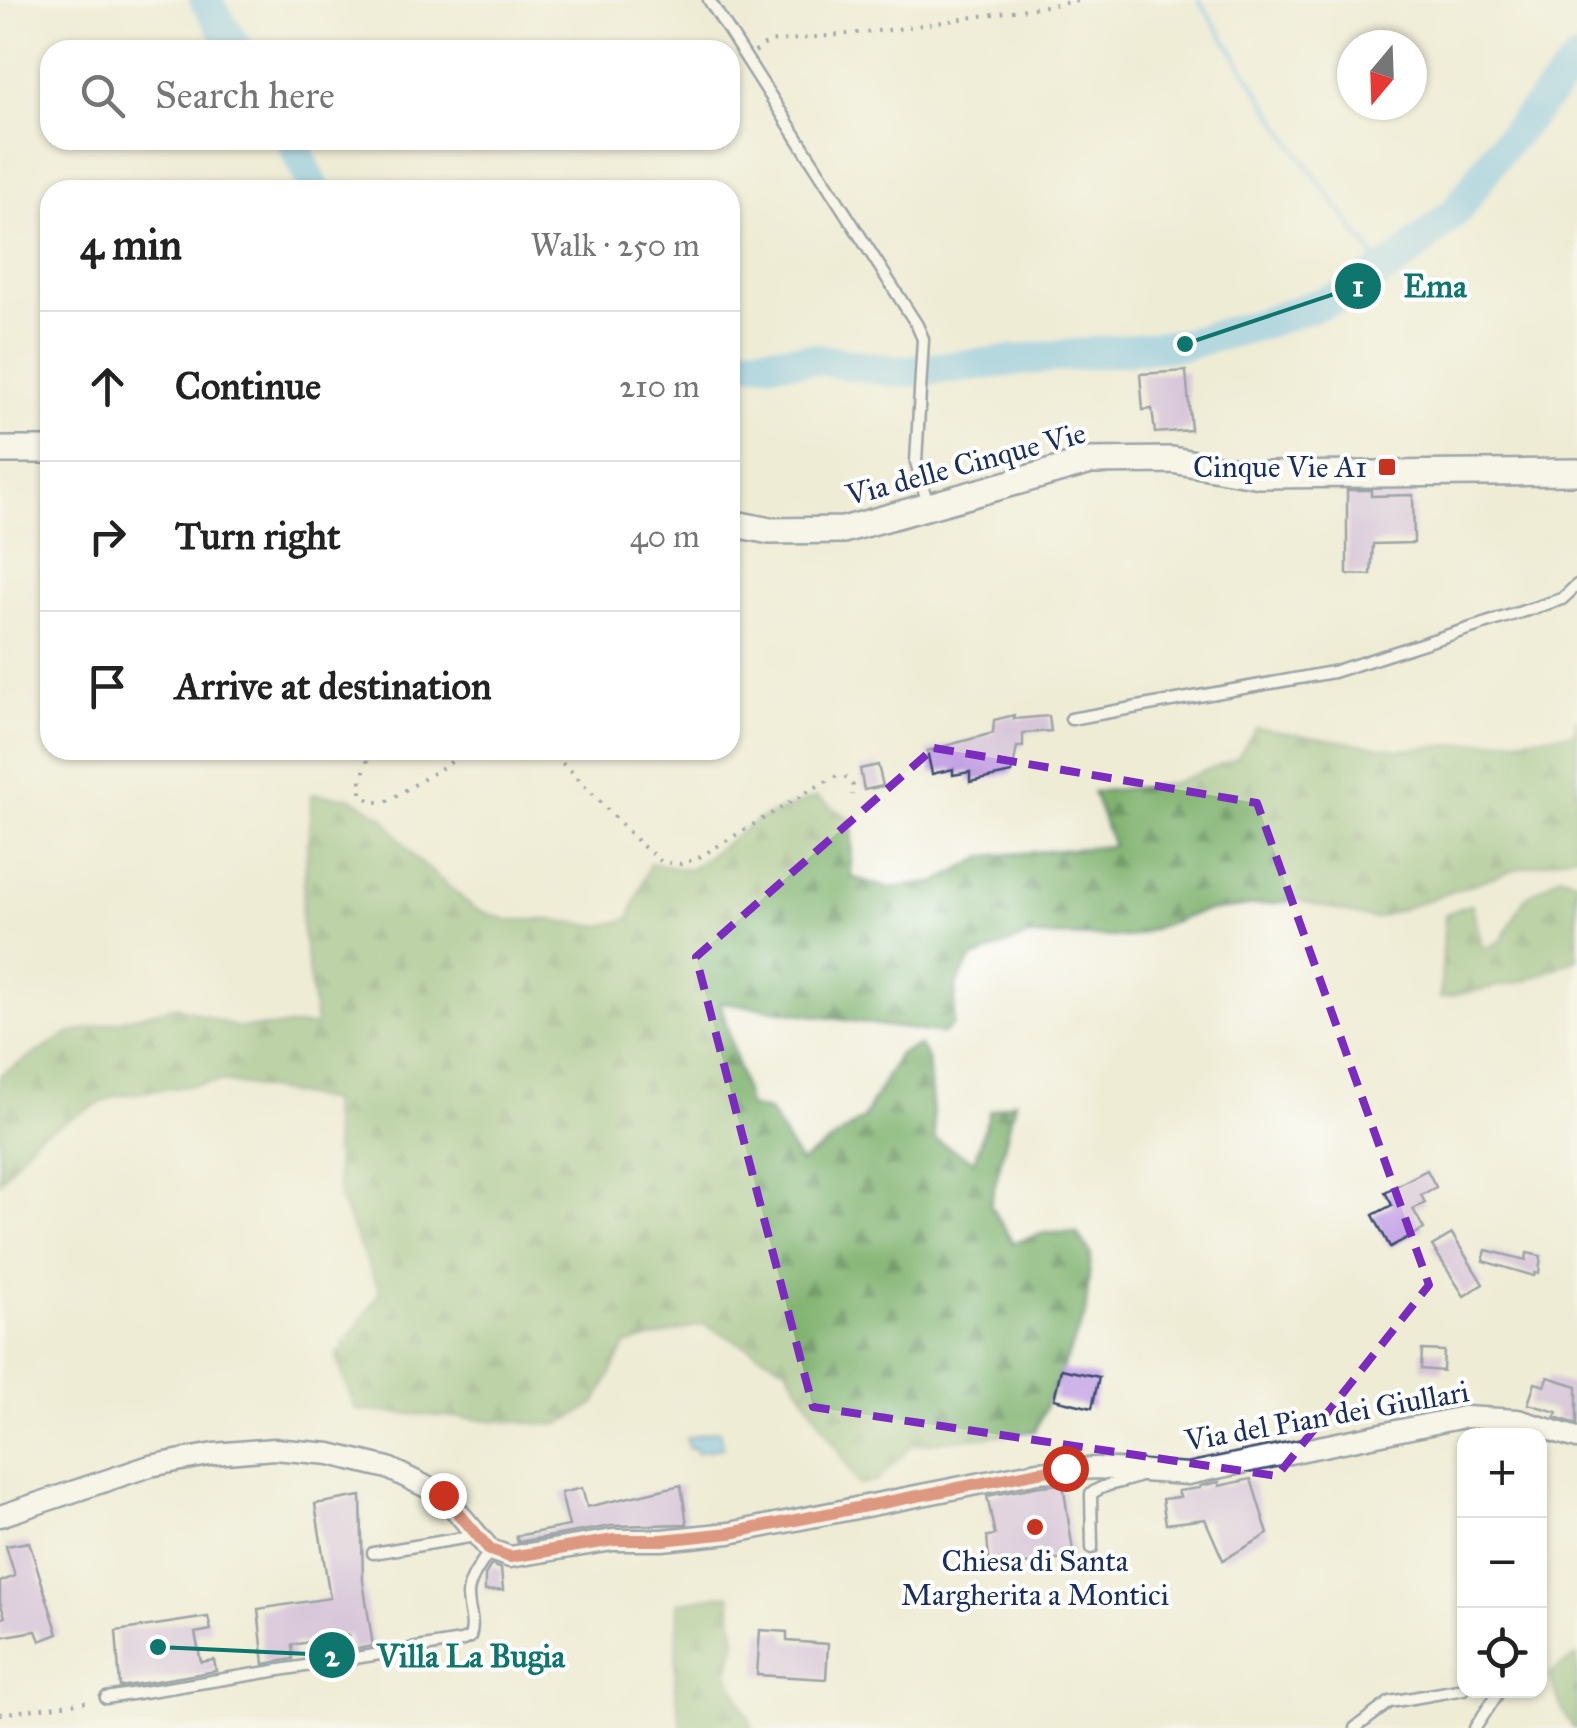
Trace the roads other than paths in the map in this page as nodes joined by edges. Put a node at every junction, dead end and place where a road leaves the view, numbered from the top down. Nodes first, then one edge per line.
1 (709, 0) edge
2 (734, 40) edge
3 (740, 50) edge
4 (0, 450) edge
5 (40, 450) edge
6 (1577, 472) edge
7 (928, 506) junction
8 (740, 525) edge
9 (1577, 585) edge
10 (1071, 719) dead end
11 (1522, 1428) edge
12 (1547, 1433) edge
13 (1577, 1438) edge
14 (1145, 1473) junction
15 (0, 1516) edge
16 (484, 1543) junction
17 (1092, 1548) dead end
18 (373, 1553) dead end
19 (1457, 1690) edge
20 (106, 1698) road end
21 (1495, 1698) edge
22 (1355, 1728) edge
23 (1475, 1728) edge

1 - 2 lane
3 - 7 lane
4 - 5 street
6 - 7 street, Via delle Cinque Vie
7 - 8 street, Via delle Cinque Vie
9 - 10 lane
11 - 14 street, Via del Pian dei Giullari
12 - 13 street, Via del Pian dei Giullari
14 - 16 street, Via del Pian dei Giullari
14 - 17 lane
15 - 16 street
16 - 18 lane
16 - 20 lane
19 - 22 lane
21 - 23 lane

